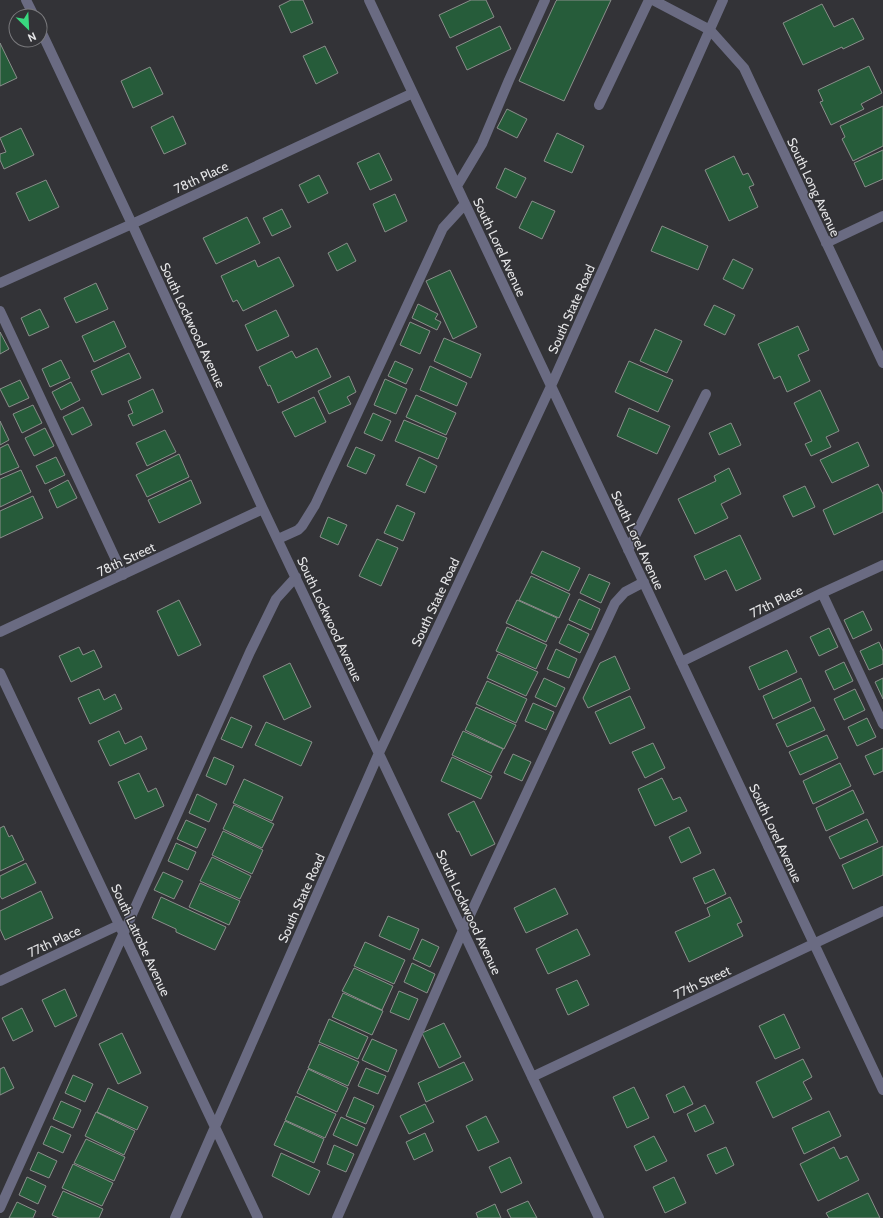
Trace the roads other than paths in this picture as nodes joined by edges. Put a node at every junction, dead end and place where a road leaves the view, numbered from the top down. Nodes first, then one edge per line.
1 (369, 0) edge
2 (545, 0) edge
3 (649, 0) edge
4 (653, 0) edge
5 (723, 0) edge
6 (710, 30) junction
7 (48, 46) edge
8 (413, 93) junction
9 (598, 105) dead end
10 (457, 186) junction
11 (465, 204) junction
12 (883, 216) edge
13 (132, 224) junction
14 (826, 243) junction
15 (0, 283) edge
16 (0, 311) edge
17 (883, 363) edge
18 (551, 386) junction
19 (706, 394) dead end
20 (263, 509) junction
21 (278, 539) junction
22 (628, 550) junction
23 (883, 565) edge
24 (123, 575) junction
25 (296, 577) junction
26 (644, 582) junction
27 (822, 594) junction
28 (0, 632) edge
29 (681, 662) junction
30 (0, 673) edge
31 (883, 724) edge
32 (379, 753) junction
33 (883, 911) edge
34 (121, 930) junction
35 (463, 930) junction
36 (814, 944) junction
37 (0, 981) edge
38 (532, 1077) junction
39 (883, 1090) edge
40 (215, 1128) junction
41 (0, 1208) edge
42 (175, 1218) edge
43 (258, 1218) edge
44 (337, 1218) edge
45 (599, 1218) edge

1 - 8 street, South Lorel Avenue
2 - 10 street
3 - 9 street
4 - 6 street
5 - 6 street, South State Road
6 - 14 street, South Long Avenue
6 - 18 street, South State Road
7 - 13 street, South Lockwood Avenue
8 - 10 street, South Lorel Avenue
8 - 13 street, 78th Place
10 - 11 street, South Lorel Avenue
11 - 18 street, South Lorel Avenue
11 - 21 street
12 - 14 street
13 - 15 street, 78th Place
13 - 20 street, South Lockwood Avenue
14 - 17 street, South Long Avenue
16 - 24 street
18 - 22 street, South Lorel Avenue
18 - 32 street, South State Road
19 - 22 street
20 - 21 street, South Lockwood Avenue
20 - 24 street, 78th Street
21 - 25 street, South Lockwood Avenue
22 - 26 street, South Lorel Avenue
23 - 27 street, 77th Place
24 - 28 street, 78th Street
25 - 32 street, South Lockwood Avenue
25 - 34 street
26 - 29 street, South Lorel Avenue
26 - 35 street
27 - 29 street, 77th Place
27 - 31 street
29 - 36 street, South Lorel Avenue
30 - 34 street, South Latrobe Avenue
32 - 35 street, South Lockwood Avenue
32 - 40 street, South State Road
33 - 36 street, 77th Street
34 - 37 street, 77th Place
34 - 40 street, South Latrobe Avenue
34 - 41 street
35 - 38 street, South Lockwood Avenue
35 - 44 street
36 - 38 street, 77th Street
36 - 39 street, South Lorel Avenue
38 - 45 street, South Lockwood Avenue
40 - 42 street, South State Road
40 - 43 street, South Latrobe Avenue

